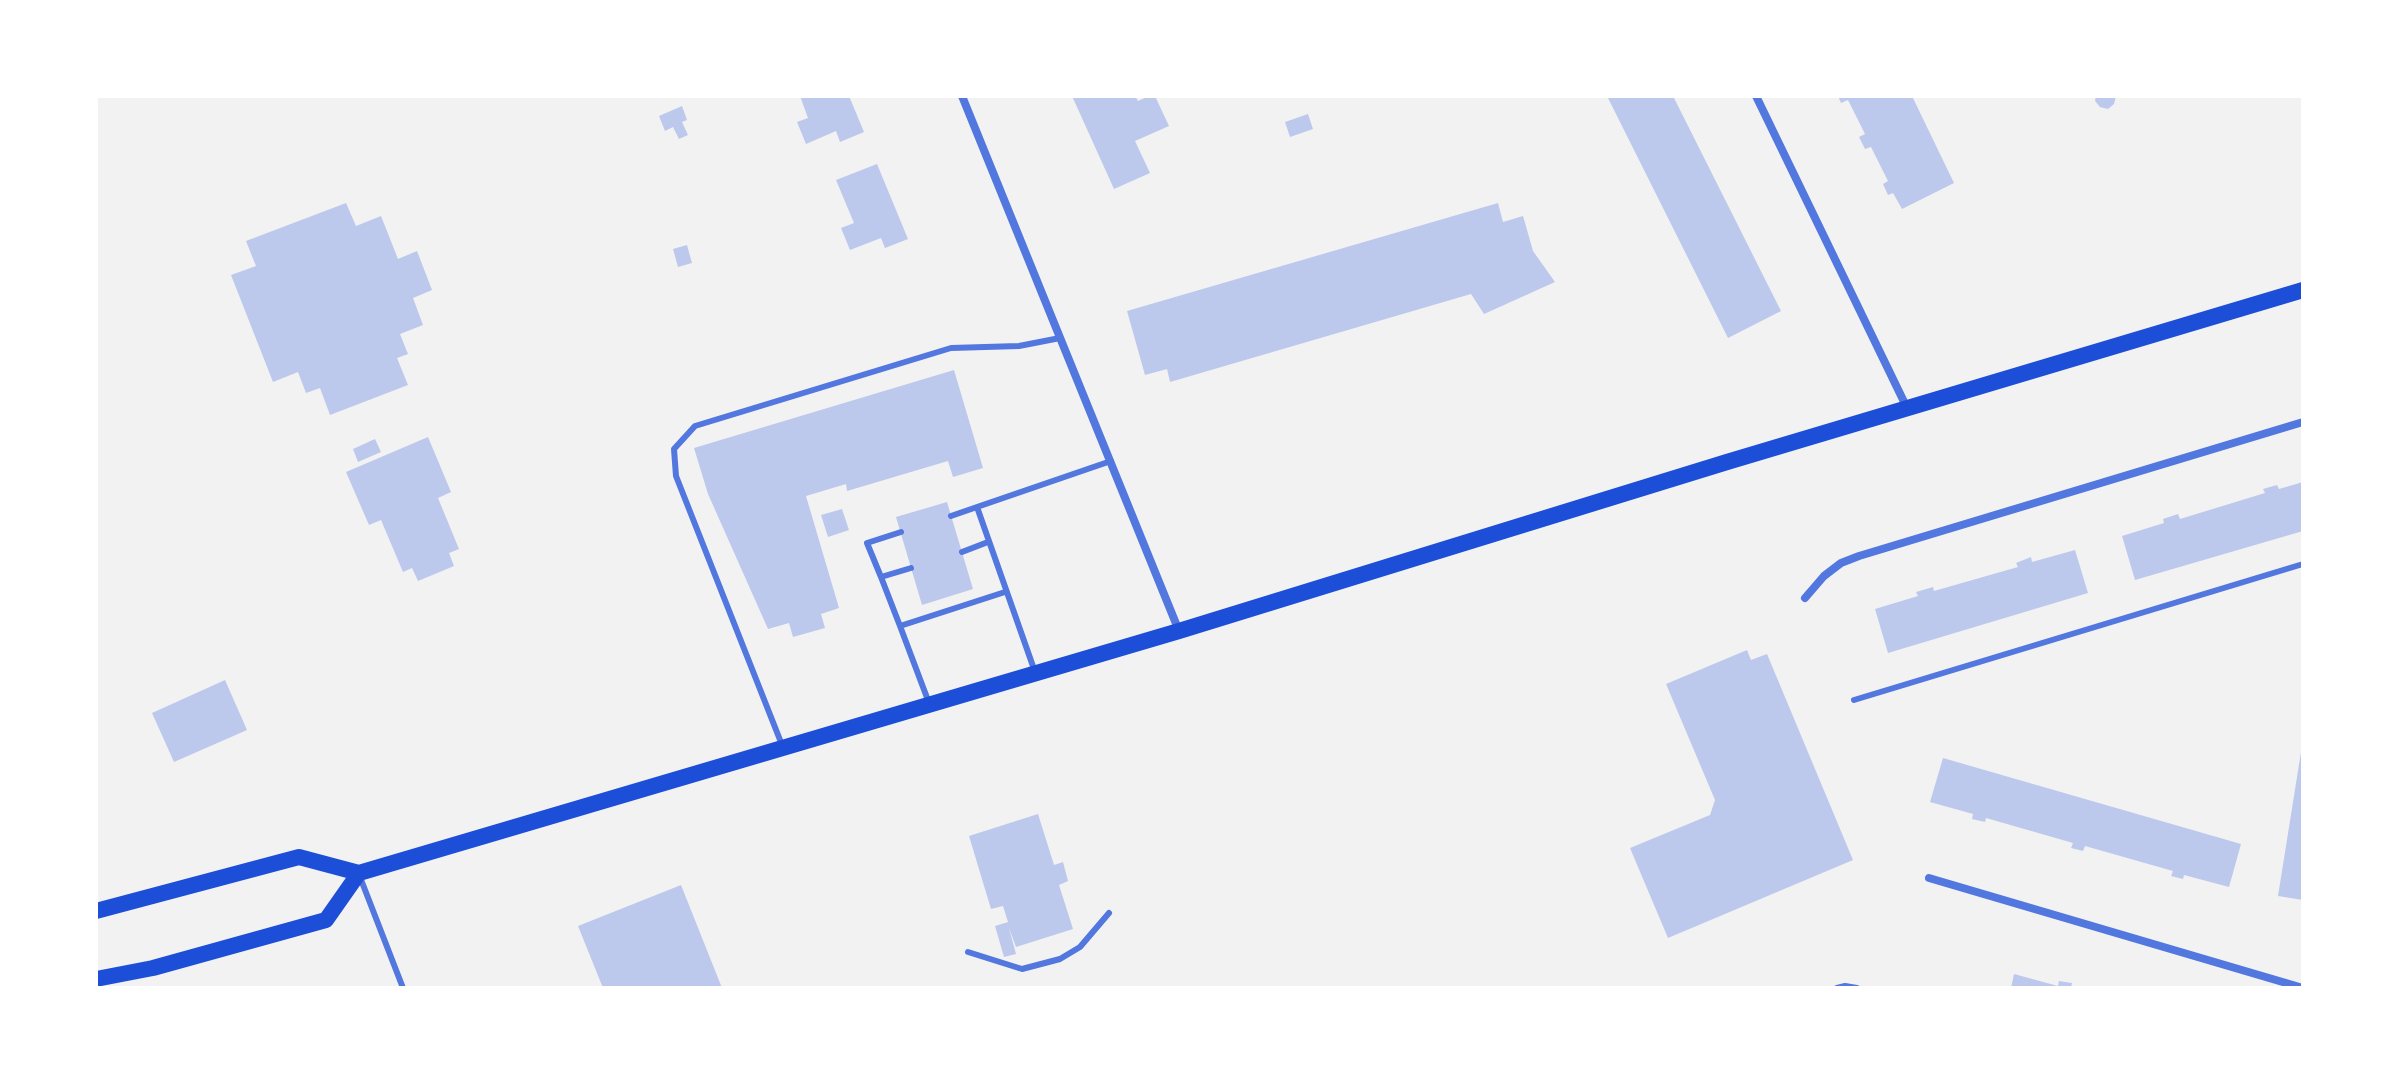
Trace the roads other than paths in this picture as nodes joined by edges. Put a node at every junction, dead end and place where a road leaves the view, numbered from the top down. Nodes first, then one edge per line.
1 (962, 96) edge
2 (1756, 96) edge
3 (2303, 290) edge
4 (1060, 338) junction
5 (1908, 409) junction
6 (2303, 422) edge
7 (1111, 461) junction
8 (977, 507) junction
9 (951, 516) dead end
10 (901, 532) dead end
11 (988, 542) junction
12 (962, 552) dead end
13 (2303, 564) edge
14 (911, 568) dead end
15 (881, 577) junction
16 (1005, 592) junction
17 (1805, 598) dead end
18 (900, 626) junction
19 (1179, 631) junction
20 (1035, 673) junction
21 (1854, 700) dead end
22 (929, 705) junction
23 (783, 748) junction
24 (359, 873) junction
25 (1929, 878) dead end
26 (96, 911) edge
27 (1109, 913) dead end
28 (968, 952) dead end
29 (96, 979) edge
30 (403, 988) edge
31 (1837, 988) edge
32 (1857, 988) edge
33 (2303, 988) edge

1 - 4 street
2 - 5 street
3 - 5 main road
4 - 7 street
4 - 23 lane
5 - 19 main road
6 - 17 street
7 - 8 lane
7 - 19 street
8 - 9 lane
8 - 11 lane
10 - 15 lane
11 - 12 lane
11 - 16 lane
13 - 21 lane
14 - 15 lane
15 - 18 lane
16 - 18 lane
16 - 20 lane
18 - 22 lane
19 - 20 main road
20 - 22 main road
22 - 23 main road
23 - 24 main road
24 - 26 main road
24 - 29 main road
24 - 30 lane
25 - 33 street
27 - 28 lane
31 - 32 lane

